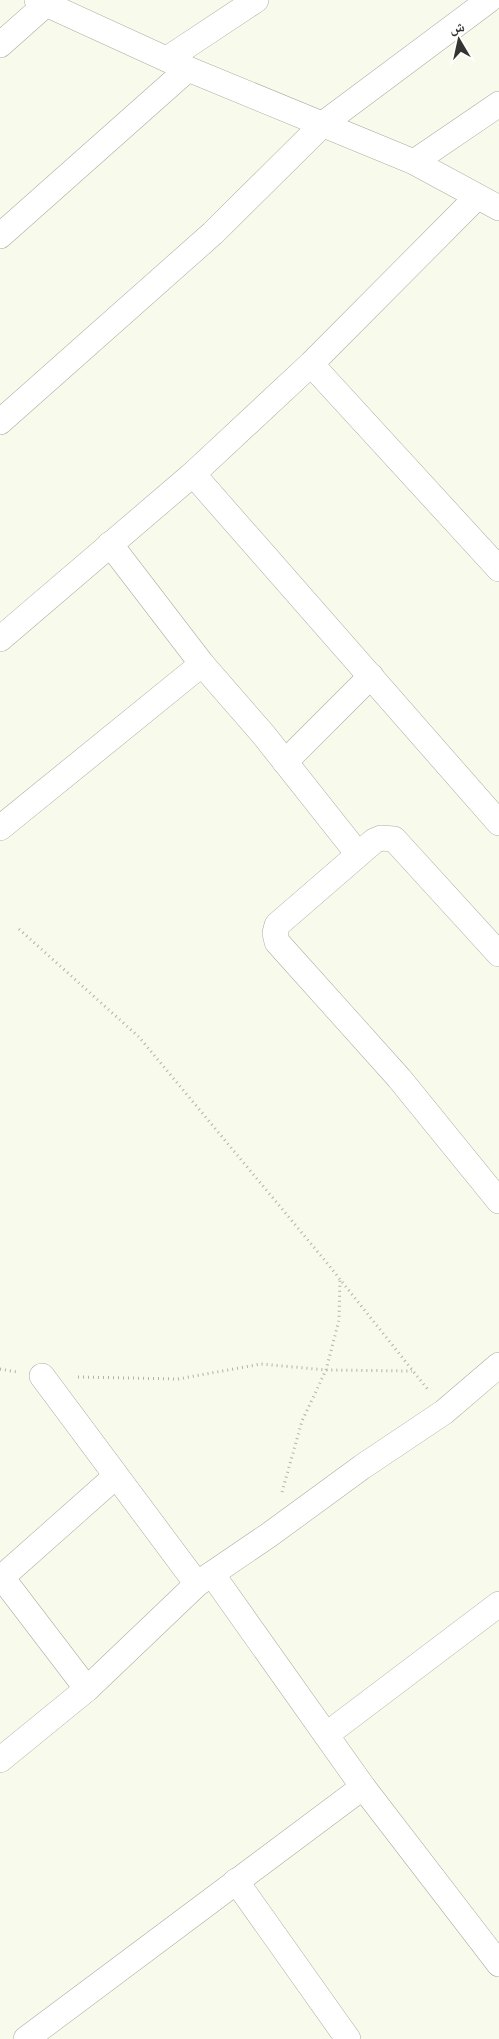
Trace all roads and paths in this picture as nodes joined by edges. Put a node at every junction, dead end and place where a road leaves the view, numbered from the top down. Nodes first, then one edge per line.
1 (256, 0) edge
2 (490, 0) edge
3 (41, 2) edge
4 (0, 45) edge
5 (177, 64) junction
6 (499, 104) edge
7 (323, 124) junction
8 (414, 162) junction
9 (476, 196) junction
10 (499, 208) edge
11 (0, 236) edge
12 (312, 364) junction
13 (0, 422) edge
14 (193, 474) junction
15 (110, 544) junction
16 (499, 569) edge
17 (0, 639) edge
18 (202, 664) junction
19 (371, 676) junction
20 (285, 762) junction
21 (499, 822) edge
22 (0, 828) edge
23 (358, 854) junction
24 (19, 929) dead end
25 (499, 954) edge
26 (499, 1201) edge
27 (340, 1279) junction
28 (499, 1365) edge
29 (0, 1369) edge
30 (326, 1370) junction
31 (412, 1371) junction
32 (42, 1376) junction
33 (444, 1412) junction
34 (116, 1476) junction
35 (281, 1493) dead end
36 (1, 1577) edge
37 (204, 1579) junction
38 (499, 1604) edge
39 (87, 1689) junction
40 (326, 1735) junction
41 (0, 1760) edge
42 (362, 1787) junction
43 (236, 1881) junction
44 (499, 1964) edge
45 (42, 2034) edge
46 (348, 2039) edge

1 - 5 street
2 - 7 street
3 - 4 street
3 - 5 street
5 - 7 street
5 - 11 street
6 - 8 street
7 - 8 street
7 - 13 street
8 - 9 street
9 - 10 street
9 - 12 street
12 - 14 street
12 - 16 street
14 - 15 street
14 - 19 street
15 - 17 street
15 - 18 street
18 - 20 street
18 - 22 street
19 - 20 street
19 - 21 street
20 - 23 street
23 - 25 street
23 - 26 street
24 - 27 path
27 - 30 path
27 - 31 path
28 - 33 street
29 - 32 path
30 - 31 path
30 - 32 path
30 - 35 path
31 - 33 path
32 - 34 street
33 - 37 street
34 - 36 street
34 - 37 street
36 - 39 street
37 - 39 street
37 - 40 street
38 - 40 street
39 - 41 street
40 - 42 street
42 - 43 street
42 - 44 street
43 - 45 street
43 - 46 street

